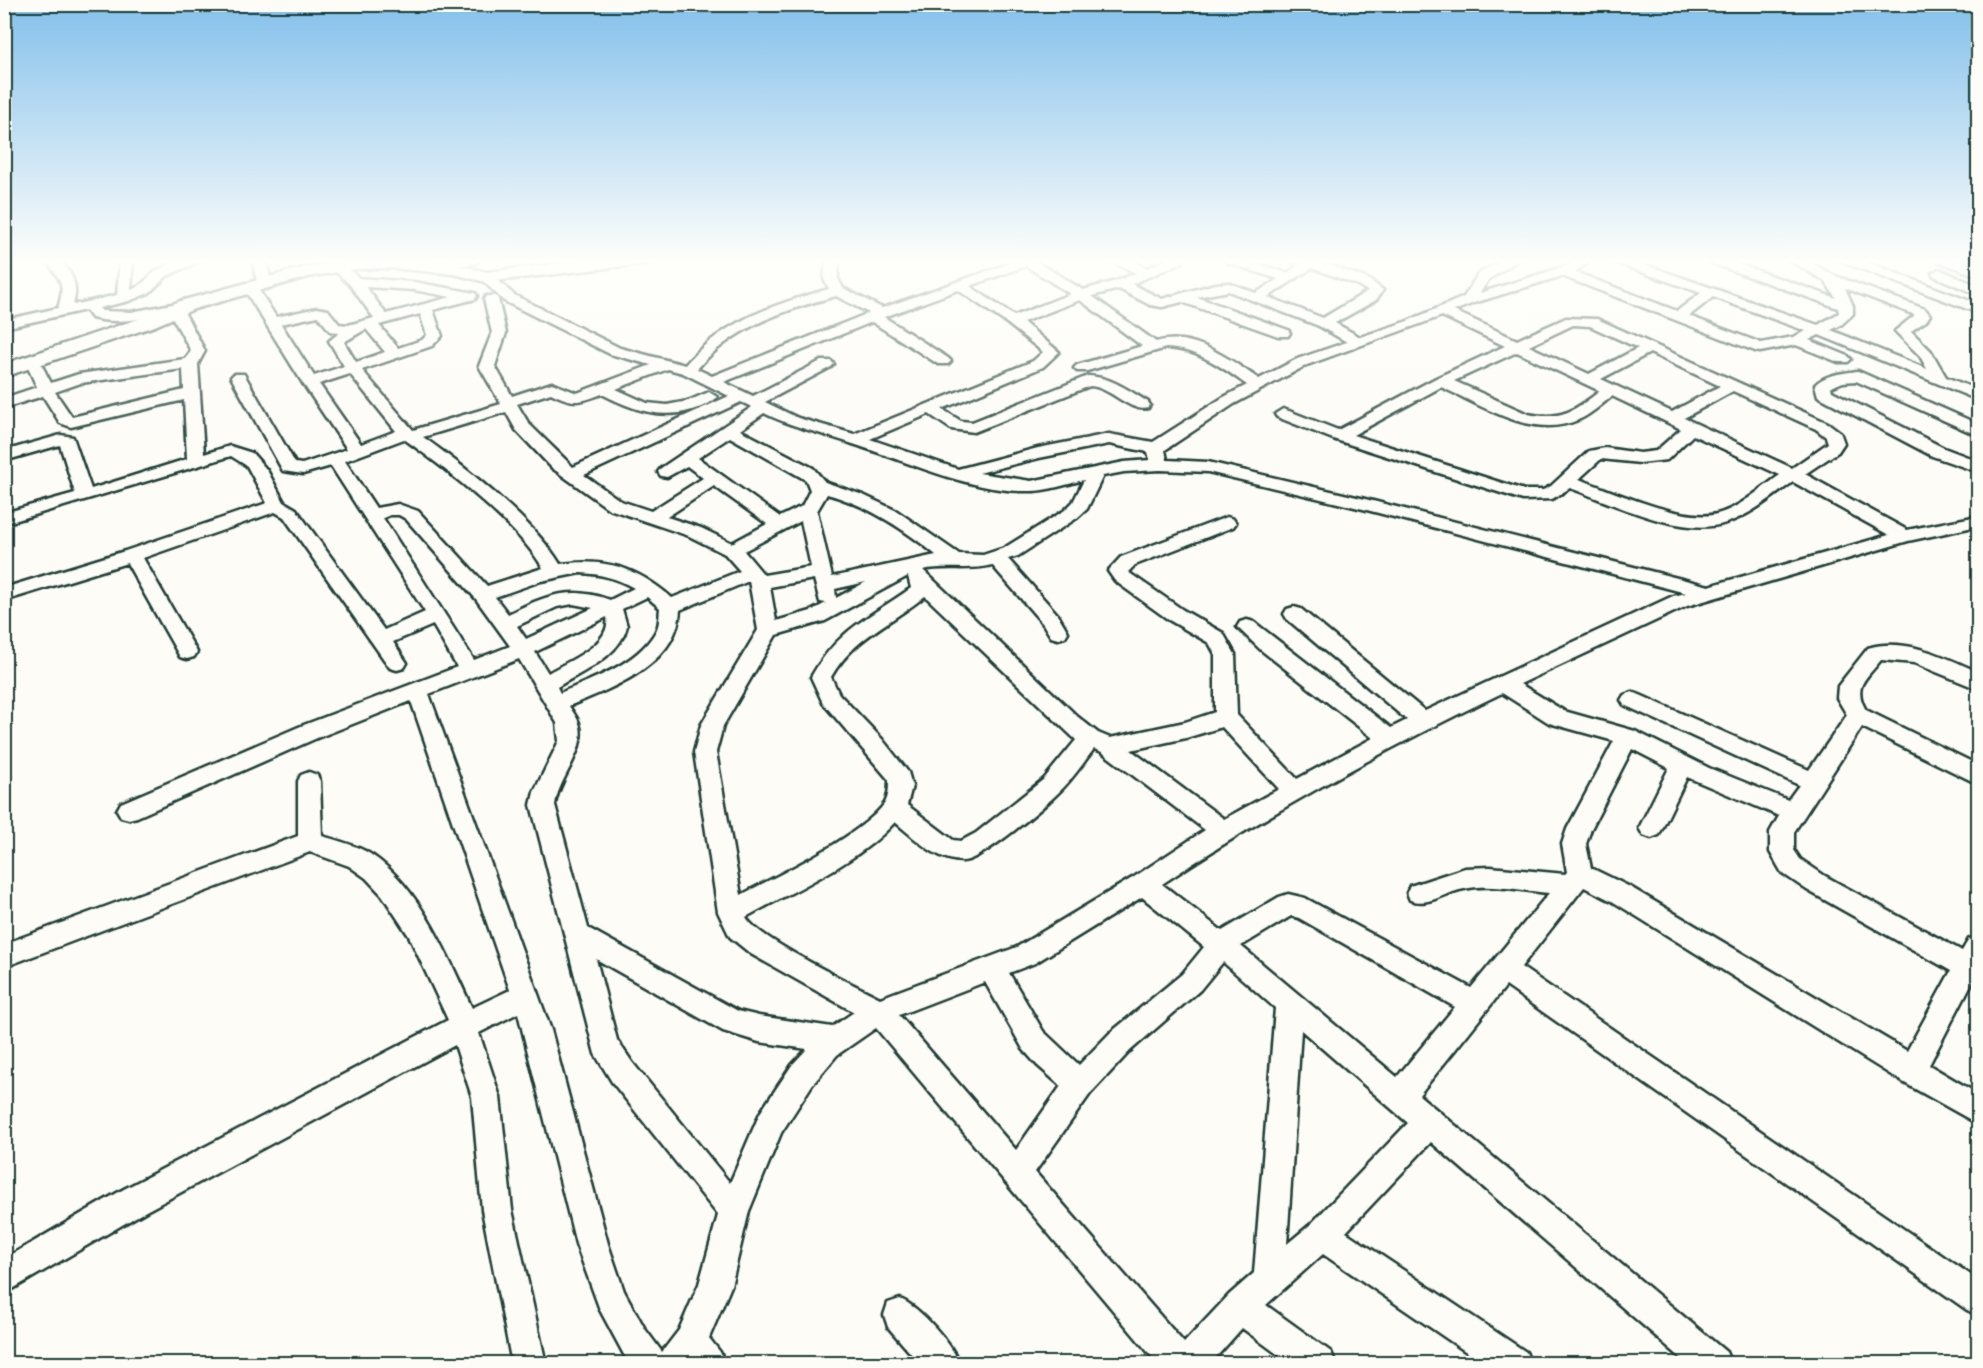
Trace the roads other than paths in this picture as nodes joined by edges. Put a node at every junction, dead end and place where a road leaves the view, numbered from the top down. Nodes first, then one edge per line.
1 (273, 322) edge
2 (146, 323) edge
3 (188, 323) edge
4 (331, 323) edge
5 (371, 323) junction
6 (431, 323) edge
7 (497, 323) edge
8 (559, 323) edge
9 (747, 323) edge
10 (857, 323) edge
11 (889, 323) edge
12 (1015, 323) edge
13 (1120, 323) edge
14 (1255, 323) edge
15 (1324, 323) edge
16 (1415, 323) edge
17 (1467, 323) edge
18 (1567, 323) edge
19 (1592, 323) edge
20 (1693, 323) edge
21 (1799, 323) edge
22 (1833, 323) edge
23 (1914, 323) edge
24 (1818, 330) junction
25 (1283, 333) dead end
26 (1797, 340) junction
27 (1359, 343) junction
28 (1153, 347) junction
29 (1517, 347) junction
30 (1649, 348) junction
31 (395, 354) junction
32 (1843, 358) dead end
33 (33, 361) junction
34 (943, 362) dead end
35 (190, 363) junction
36 (826, 364) dead end
37 (665, 365) junction
38 (353, 368) junction
39 (1082, 368) dead end
40 (4, 370) edge
41 (688, 370) junction
42 (239, 377) dead end
43 (1940, 379) junction
44 (1588, 380) junction
45 (1441, 381) junction
46 (310, 382) junction
47 (718, 385) junction
48 (1258, 385) junction
49 (1731, 386) junction
50 (46, 389) junction
51 (603, 389) junction
52 (1611, 390) junction
53 (193, 393) junction
54 (1978, 395) edge
55 (752, 402) junction
56 (4, 403) edge
57 (509, 404) junction
58 (1142, 405) dead end
59 (929, 407) junction
60 (1282, 414) dead end
61 (1671, 419) junction
62 (1691, 428) junction
63 (729, 430) junction
64 (1978, 430) edge
65 (408, 434) junction
66 (1339, 436) junction
67 (855, 439) junction
68 (1156, 448) junction
69 (356, 449) junction
70 (4, 456) edge
71 (335, 459) junction
72 (688, 459) junction
73 (196, 461) junction
74 (1160, 465) junction
75 (1978, 467) edge
76 (667, 472) dead end
77 (1097, 472) junction
78 (572, 474) junction
79 (957, 474) junction
80 (1791, 474) junction
81 (714, 478) junction
82 (1567, 481) junction
83 (819, 486) junction
84 (85, 496) junction
85 (277, 505) junction
86 (807, 510) junction
87 (372, 516) junction
88 (653, 518) junction
89 (4, 519) edge
90 (1978, 521) edge
91 (1227, 523) dead end
92 (779, 525) junction
93 (1905, 536) junction
94 (732, 550) junction
95 (132, 555) junction
96 (997, 558) junction
97 (953, 560) junction
98 (554, 571) junction
99 (915, 572) junction
100 (756, 578) junction
101 (823, 578) junction
102 (650, 588) junction
103 (1708, 592) junction
104 (483, 594) junction
105 (4, 595) edge
106 (670, 606) junction
107 (609, 607) junction
108 (830, 609) junction
109 (1294, 614) dead end
110 (438, 615) junction
111 (505, 624) junction
112 (1247, 627) dead end
113 (768, 630) junction
114 (1058, 632) dead end
115 (381, 639) junction
116 (523, 649) junction
117 (187, 652) dead end
118 (397, 663) dead end
119 (470, 670) junction
120 (1976, 675) edge
121 (1503, 684) junction
122 (418, 692) junction
123 (550, 694) junction
124 (1632, 700) dead end
125 (1858, 716) junction
126 (1226, 717) junction
127 (1423, 721) junction
128 (1627, 737) junction
129 (1391, 740) junction
130 (1100, 742) junction
131 (1682, 765) junction
132 (1978, 775) edge
133 (309, 781) dead end
134 (1813, 782) junction
135 (1295, 792) junction
136 (894, 808) junction
137 (129, 810) dead end
138 (1793, 812) junction
139 (1651, 828) dead end
140 (1224, 831) junction
141 (310, 842) junction
142 (1574, 879) junction
143 (1143, 884) junction
144 (1419, 893) dead end
145 (731, 912) junction
146 (578, 936) junction
147 (1221, 945) junction
148 (4, 956) edge
149 (1973, 957) edge
150 (991, 969) junction
151 (1503, 969) junction
152 (524, 997) junction
153 (1289, 1004) junction
154 (1475, 1004) junction
155 (878, 1011) junction
156 (463, 1026) junction
157 (835, 1040) junction
158 (1911, 1071) junction
159 (1080, 1084) junction
160 (1400, 1096) junction
161 (1978, 1110) edge
162 (1430, 1121) junction
163 (1017, 1173) junction
164 (734, 1211) junction
165 (1322, 1235) junction
166 (4, 1278) edge
167 (1269, 1281) junction
168 (1978, 1299) edge
169 (1240, 1306) junction
170 (900, 1315) dead end
171 (691, 1356) edge
172 (529, 1364) edge
173 (650, 1364) edge
174 (943, 1364) edge
175 (1180, 1364) edge
176 (1187, 1364) edge
177 (1318, 1364) edge
178 (1514, 1364) edge
179 (1714, 1364) edge

1 - 46 street
2 - 33 street
3 - 35 street
4 - 5 street
5 - 31 street
5 - 38 street
6 - 31 street
7 - 57 street
8 - 37 street
9 - 41 street
10 - 47 street
11 - 34 street
12 - 59 street
13 - 28 street
14 - 25 street
15 - 27 street
16 - 27 street
17 - 29 street
18 - 29 street
19 - 30 street
20 - 26 street
21 - 24 street
22 - 24 street
23 - 43 street
24 - 26 street
24 - 43 street
26 - 32 street
27 - 48 street
28 - 39 street
28 - 48 street
29 - 44 street
29 - 45 street
30 - 44 street
30 - 49 street
31 - 38 street
33 - 40 street
33 - 50 street
35 - 50 street
35 - 53 street
36 - 55 street
37 - 41 street
37 - 51 street
38 - 46 street
38 - 65 street
41 - 47 street
42 - 71 street
43 - 54 street
44 - 52 street
45 - 52 street
45 - 66 street
46 - 69 street
47 - 51 street
47 - 55 street
48 - 68 street
49 - 61 street
49 - 80 street
50 - 53 street
50 - 56 street
51 - 57 street
52 - 61 street
53 - 73 street
55 - 63 street
55 - 67 street
55 - 78 street
57 - 65 street
57 - 78 street
58 - 59 street
59 - 67 street
60 - 66 street
61 - 62 street
62 - 80 street
62 - 82 street
63 - 72 street
63 - 83 street
64 - 75 street
65 - 69 street
65 - 98 street
66 - 82 street
67 - 79 street
68 - 74 street
68 - 79 street
69 - 71 street
70 - 84 street
71 - 87 street
72 - 76 street
72 - 81 street
73 - 84 street
73 - 85 street
74 - 77 street
74 - 103 street
77 - 79 street
77 - 96 street
78 - 88 street
80 - 82 street
80 - 93 street
81 - 88 street
81 - 92 street
83 - 86 street
83 - 97 street
84 - 89 street
85 - 95 street
85 - 115 street
86 - 92 street
86 - 101 street
87 - 104 street
87 - 110 street
88 - 94 street
90 - 93 street
91 - 126 street
92 - 94 street
93 - 103 street
94 - 100 street
95 - 105 street
95 - 117 street
96 - 97 street
96 - 114 street
97 - 99 street
98 - 102 street
98 - 104 street
99 - 101 street
99 - 108 street
99 - 130 street
99 - 136 street
100 - 101 street
100 - 106 street
100 - 113 street
101 - 108 street
102 - 106 street
102 - 107 street
103 - 121 street
104 - 111 street
106 - 123 street
107 - 111 street
107 - 116 street
107 - 123 street
108 - 113 street
109 - 127 street
110 - 115 street
110 - 119 street
111 - 116 street
112 - 129 street
113 - 145 street
115 - 118 street
116 - 119 street
116 - 123 street
119 - 122 street
120 - 125 street
121 - 127 street
121 - 128 street
122 - 137 street
122 - 152 street
123 - 146 street
124 - 134 street
125 - 132 street
125 - 134 street
126 - 130 street
126 - 135 street
127 - 129 street
128 - 131 street
128 - 142 street
129 - 135 street
130 - 136 street
130 - 140 street
131 - 138 street
131 - 139 street
133 - 141 street
134 - 138 street
135 - 140 street
136 - 145 street
138 - 149 street
140 - 143 street
141 - 148 street
141 - 156 street
142 - 144 street
142 - 151 street
142 - 158 street
143 - 147 street
143 - 150 street
145 - 155 street
146 - 157 street
146 - 164 street
147 - 153 street
147 - 154 street
147 - 159 street
149 - 158 street
150 - 155 street
150 - 159 street
151 - 154 street
151 - 168 street
152 - 156 street
152 - 173 street
153 - 160 street
153 - 167 street
154 - 160 street
155 - 157 street
155 - 163 street
156 - 166 street
156 - 172 street
157 - 164 street
158 - 161 street
159 - 163 street
160 - 162 street
162 - 165 street
162 - 179 street
163 - 175 street
164 - 171 street
165 - 167 street
165 - 178 street
167 - 169 street
169 - 176 street
169 - 177 street
170 - 174 street

